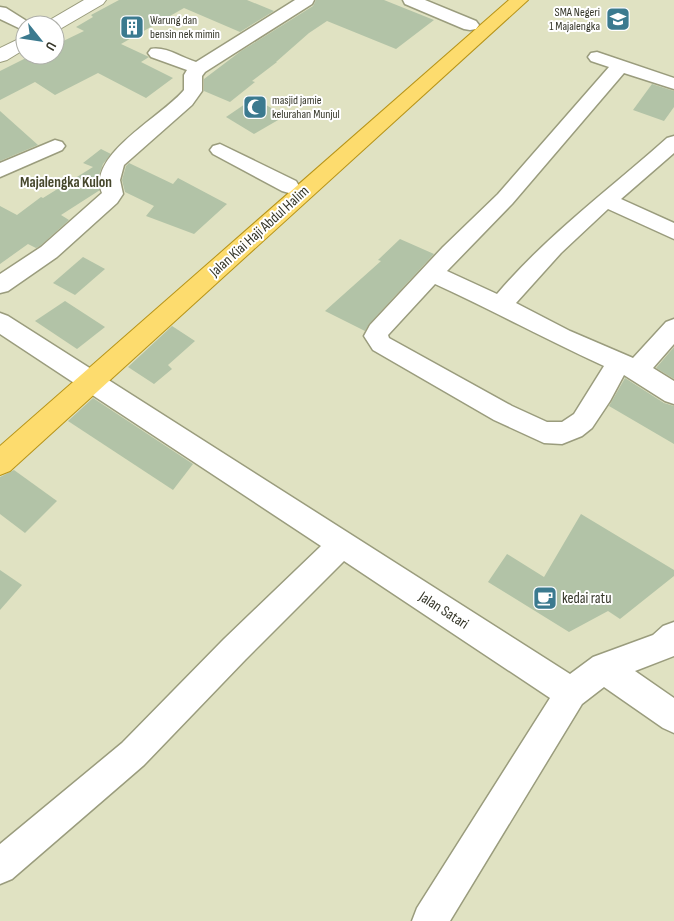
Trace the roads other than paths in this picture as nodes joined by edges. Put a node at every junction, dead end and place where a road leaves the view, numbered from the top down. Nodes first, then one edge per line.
1 (97, 0) edge
2 (306, 0) edge
3 (411, 0) edge
4 (500, 0) edge
5 (519, 0) edge
6 (0, 12) edge
7 (65, 19) edge
8 (15, 20) edge
9 (470, 25) junction
10 (15, 48) edge
11 (157, 53) dead end
12 (0, 56) edge
13 (597, 56) dead end
14 (621, 65) junction
15 (199, 68) junction
16 (674, 84) edge
17 (674, 142) edge
18 (55, 146) dead end
19 (220, 150) dead end
20 (2, 166) edge
21 (289, 186) junction
22 (606, 200) junction
23 (674, 232) edge
24 (431, 273) junction
25 (0, 285) edge
26 (501, 305) junction
27 (0, 322) edge
28 (674, 328) edge
29 (628, 366) junction
30 (84, 375) junction
31 (674, 394) edge
32 (0, 438) edge
33 (0, 463) edge
34 (343, 544) junction
35 (674, 636) edge
36 (604, 668) junction
37 (571, 693) junction
38 (674, 717) edge
39 (0, 867) edge
40 (430, 921) edge

1 - 7 main road
2 - 15 street
3 - 9 street
4 - 9 main road, Jalan Kiai Haji Abdul Halim
5 - 30 main road, Jalan Kiai Haji Abdul Halim
6 - 8 street
9 - 21 main road, Jalan Kiai Haji Abdul Halim
10 - 12 main road
11 - 15 street
13 - 14 street
14 - 16 street
14 - 24 street
15 - 25 street
17 - 22 street
18 - 20 street
19 - 21 street
21 - 30 main road, Jalan Kiai Haji Abdul Halim
22 - 23 street
22 - 26 street
24 - 26 street
24 - 29 street
26 - 29 street
27 - 30 street, Jalan Satari
28 - 29 street
29 - 31 street
30 - 32 main road, Jalan Kiai Haji Abdul Halim
30 - 33 main road, Jalan Kiai Haji Abdul Halim
30 - 34 street, Jalan Satari
34 - 37 street, Jalan Satari
34 - 39 street
35 - 36 street
36 - 37 street
36 - 38 street
37 - 40 street

